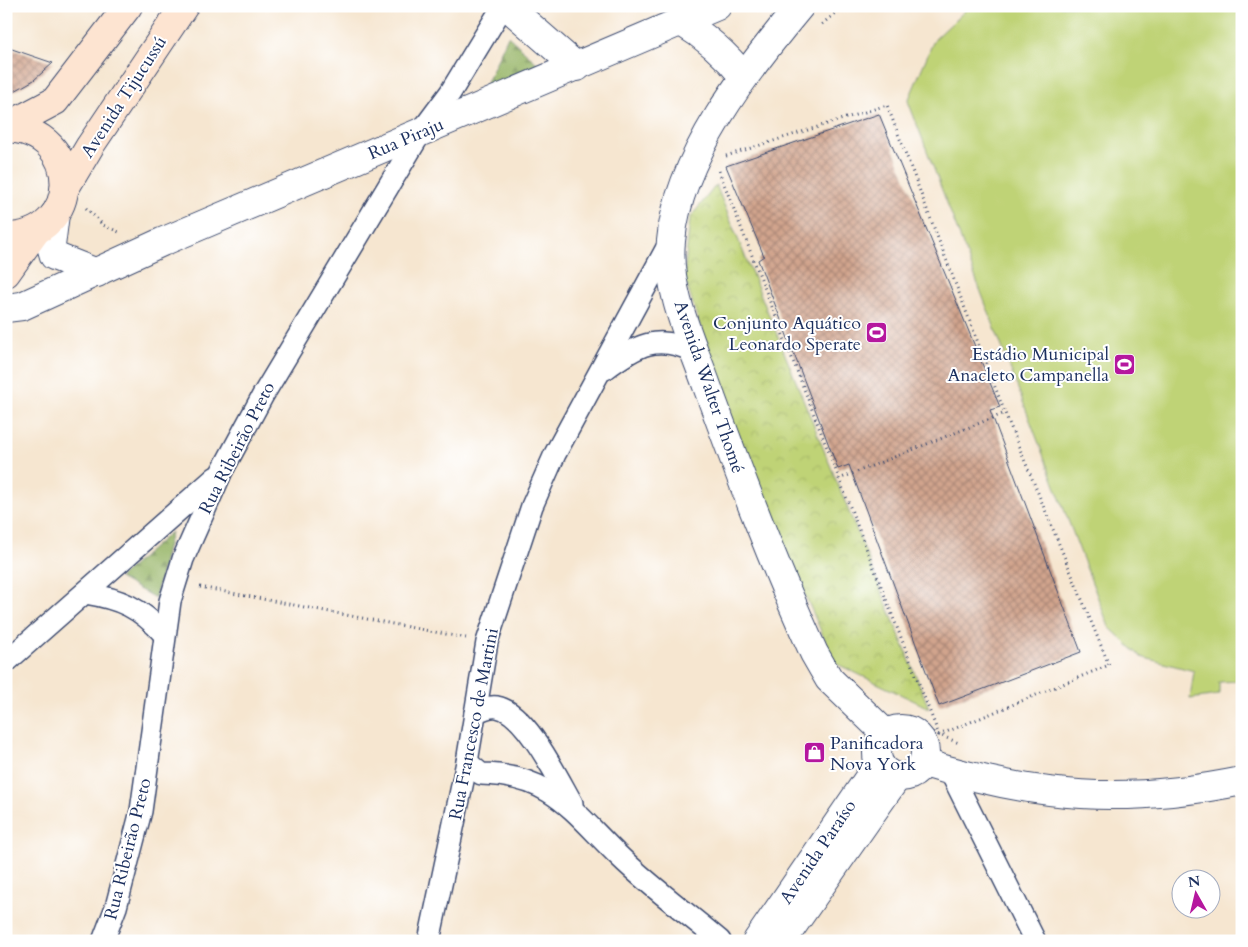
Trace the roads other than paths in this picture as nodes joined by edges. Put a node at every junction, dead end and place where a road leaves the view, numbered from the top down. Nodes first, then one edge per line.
1 (128, 6) edge
2 (184, 6) edge
3 (503, 6) edge
4 (507, 6) edge
5 (717, 6) edge
6 (800, 6) edge
7 (680, 21) junction
8 (577, 67) junction
9 (744, 77) junction
10 (6, 128) edge
11 (421, 132) junction
12 (70, 179) junction
13 (45, 222) junction
14 (6, 237) edge
15 (670, 242) junction
16 (97, 273) junction
17 (6, 274) edge
18 (6, 308) edge
19 (695, 352) junction
20 (598, 375) junction
21 (222, 471) junction
22 (85, 593) junction
23 (164, 634) junction
24 (6, 662) edge
25 (476, 713) junction
26 (895, 727) junction
27 (467, 762) junction
28 (924, 763) junction
29 (888, 770) junction
30 (950, 771) junction
31 (1242, 781) edge
32 (577, 812) junction
33 (103, 941) edge
34 (429, 941) edge
35 (720, 941) edge
36 (757, 941) edge
37 (782, 941) edge
38 (1035, 941) edge

1 - 10 main road, Avenida Tijucussú
2 - 12 main road, Avenida Tijucussú
3 - 11 street, Rua Ribeirão Preto
4 - 8 street
5 - 7 street, Rua Piraju
6 - 9 street, Avenida Walter Thomé
7 - 8 street, Rua Piraju
7 - 9 street
8 - 11 street, Rua Piraju
9 - 15 street, Avenida Walter Thomé
10 - 12 main road, Avenida Tijucussú
11 - 16 street, Rua Piraju
11 - 21 street, Rua Ribeirão Preto
12 - 13 main road, Avenida Tijucussú
13 - 14 main road
13 - 16 street
13 - 17 main road, Avenida Tijucussú
15 - 19 street, Avenida Walter Thomé
15 - 20 street, Rua Francesco de Martini
16 - 18 street, Rua Piraju
19 - 20 street, Rua Francesco de Martini
19 - 26 street, Avenida Walter Thomé
20 - 25 street, Rua Francesco de Martini
21 - 22 street
21 - 23 street, Rua Ribeirão Preto
22 - 23 street
22 - 24 street
23 - 33 street, Rua Ribeirão Preto
25 - 27 street, Rua Francesco de Martini
25 - 32 street
26 - 28 street
26 - 29 street
27 - 32 street
27 - 34 street, Rua Francesco de Martini
28 - 29 street
28 - 30 street
29 - 36 street, Avenida Paraíso
29 - 37 street, Avenida Paraíso
30 - 31 street
30 - 38 street
32 - 35 street

